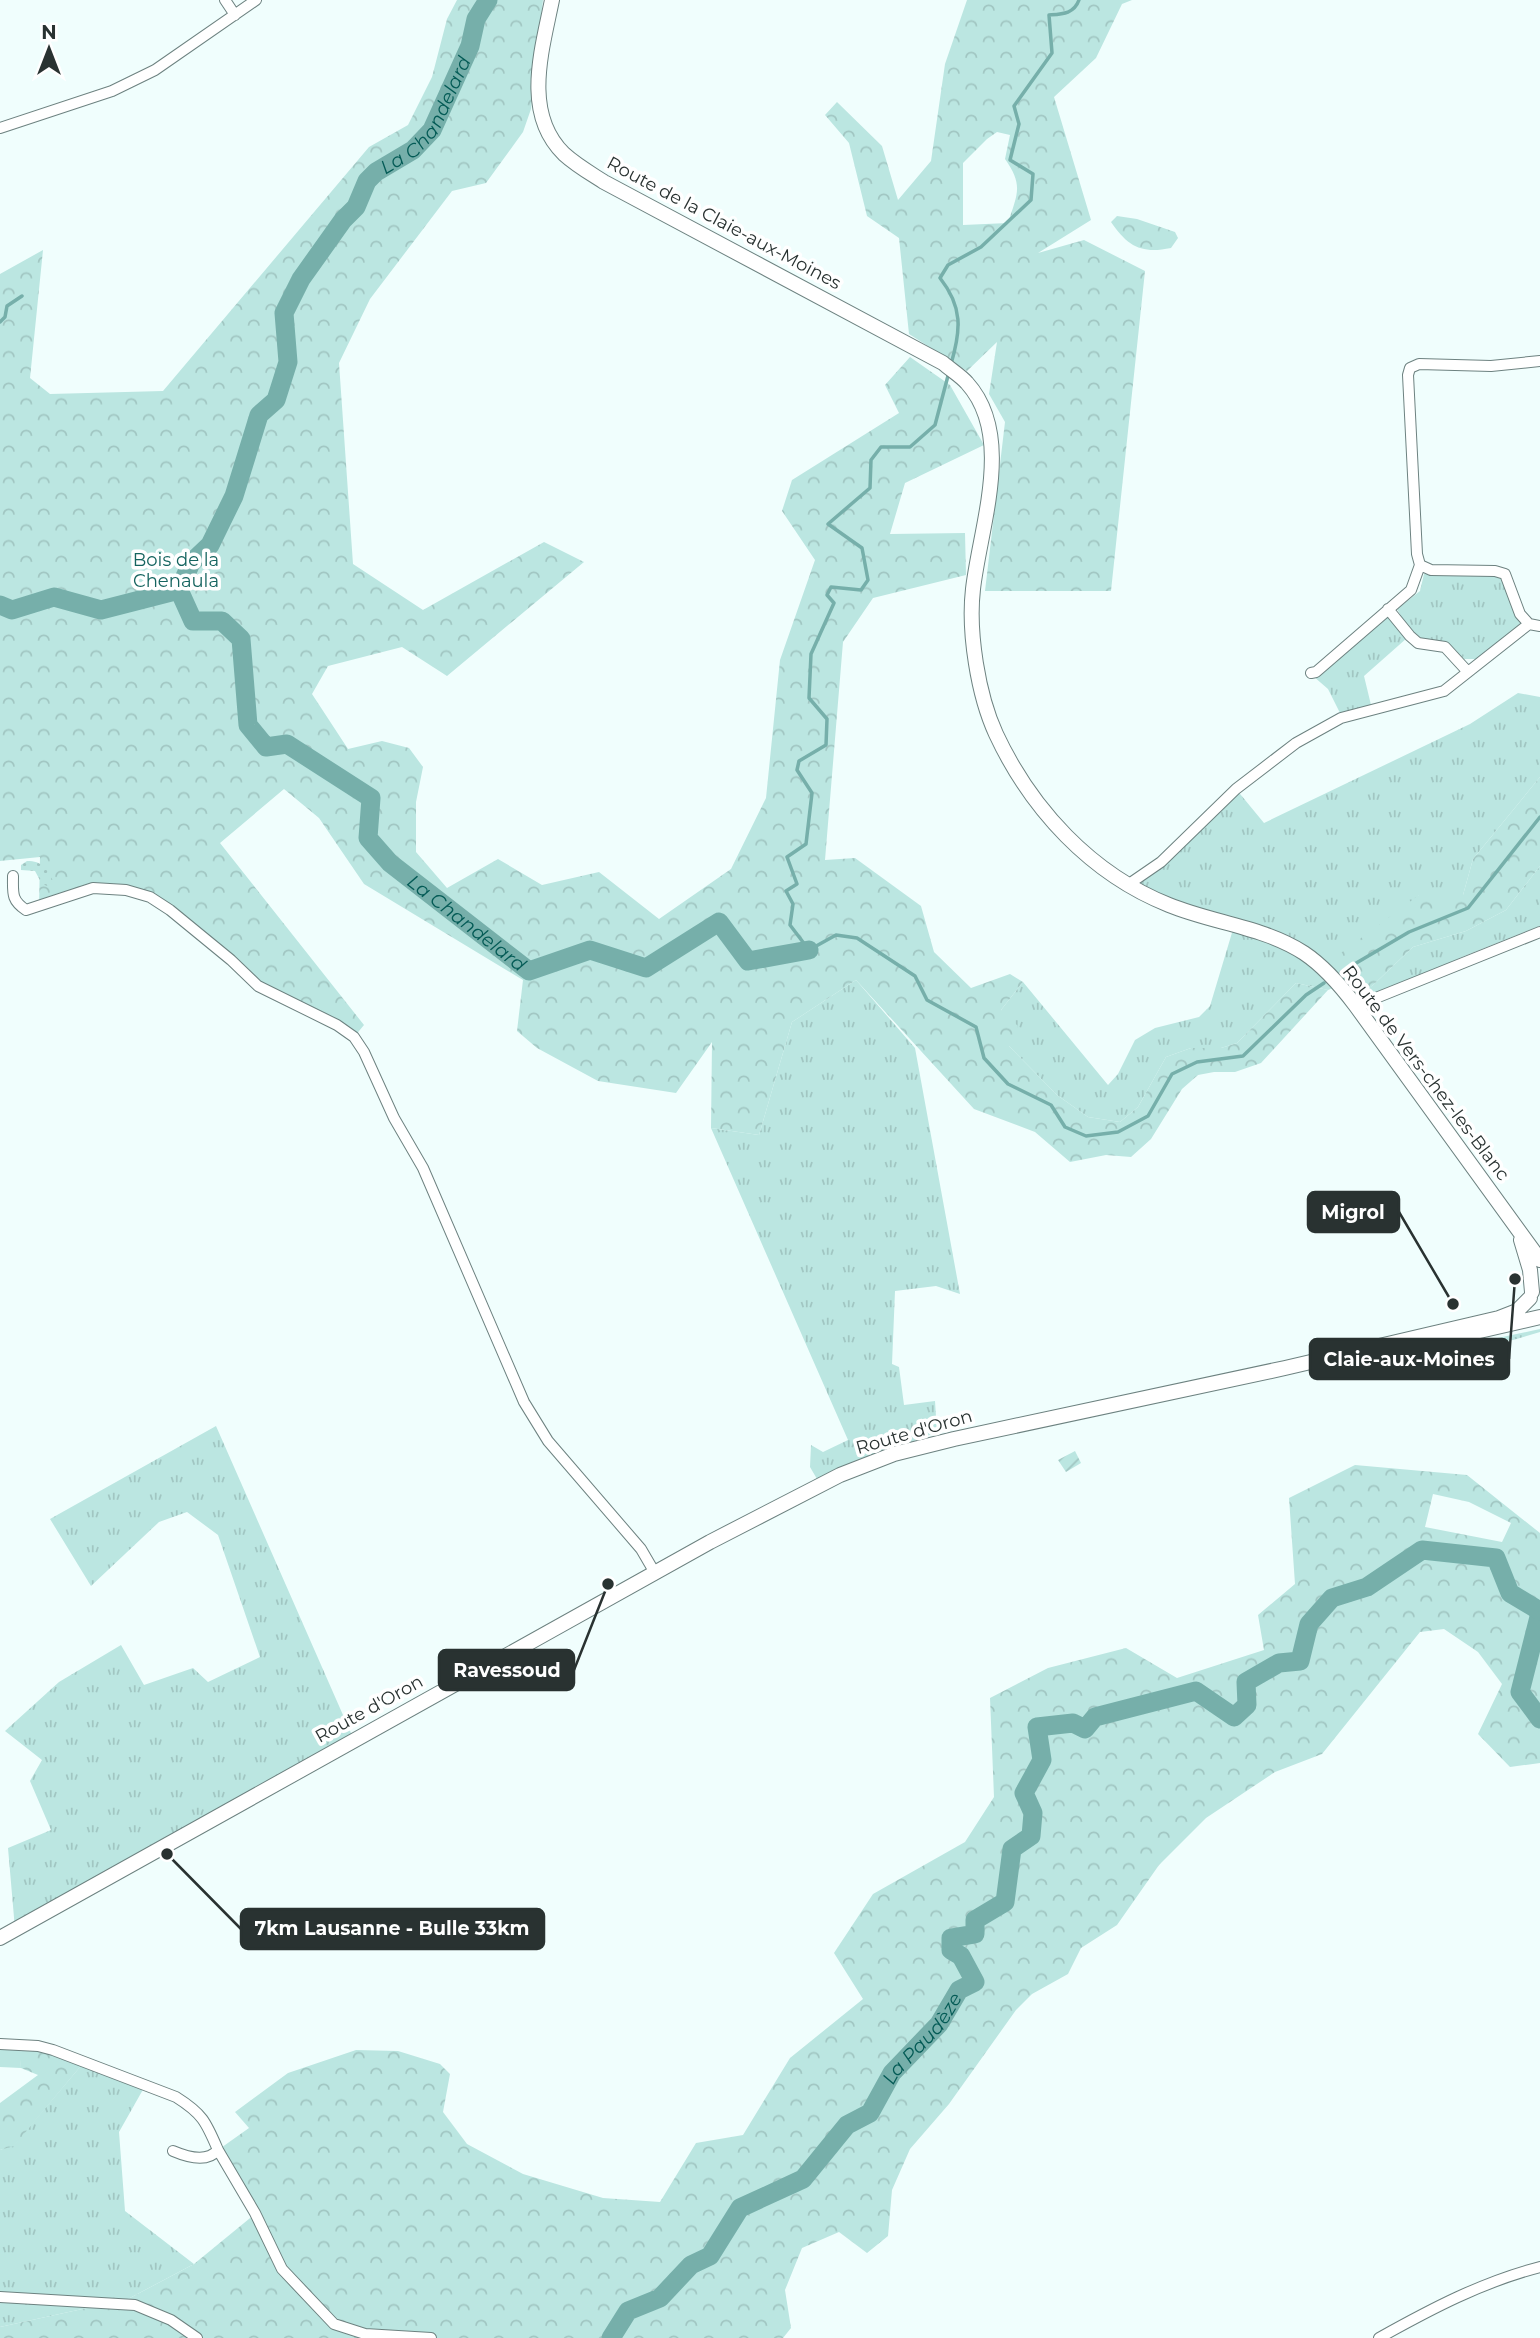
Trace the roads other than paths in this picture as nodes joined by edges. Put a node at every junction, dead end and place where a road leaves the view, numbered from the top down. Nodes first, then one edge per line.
1 (225, 0) edge
2 (256, 0) edge
3 (552, 0) edge
4 (235, 15) junction
5 (0, 128) edge
6 (1540, 361) edge
7 (987, 423) joint
8 (1420, 565) junction
9 (1388, 609) junction
10 (1534, 625) edge
11 (1468, 671) junction
12 (1311, 673) dead end
13 (13, 876) dead end
14 (1129, 884) junction
15 (1540, 932) edge
16 (1356, 1006) junction
17 (1509, 1217) junction
18 (1540, 1260) edge
19 (1534, 1292) edge
20 (1540, 1315) edge
21 (1285, 1368) junction
22 (655, 1573) junction
23 (0, 1938) edge
24 (0, 2044) edge
25 (218, 2150) junction
26 (173, 2151) dead end
27 (1540, 2267) edge
28 (0, 2297) edge
29 (197, 2338) edge
30 (431, 2338) edge
31 (1379, 2338) edge

1 - 4 street
2 - 4 street
3 - 7 main road, Route de la Claie-aux-Moines
4 - 5 street
6 - 8 street
7 - 14 main road, Route de Vers-chez-les-Blanc
8 - 9 street
8 - 10 street
9 - 11 street
9 - 12 street
10 - 11 street
11 - 14 street
13 - 22 street
14 - 16 main road, Route de Vers-chez-les-Blanc
15 - 16 street
16 - 17 main road, Route de Vers-chez-les-Blanc
17 - 18 main road, Route de Vers-chez-les-Blanc
17 - 19 main road, Route de Vers-chez-les-Blanc
19 - 20 main road
19 - 21 main road
20 - 21 main road
21 - 22 main road, Route d'Oron
22 - 23 main road, Route d'Oron
24 - 25 street
25 - 26 street
25 - 30 street
27 - 31 street
28 - 29 street

